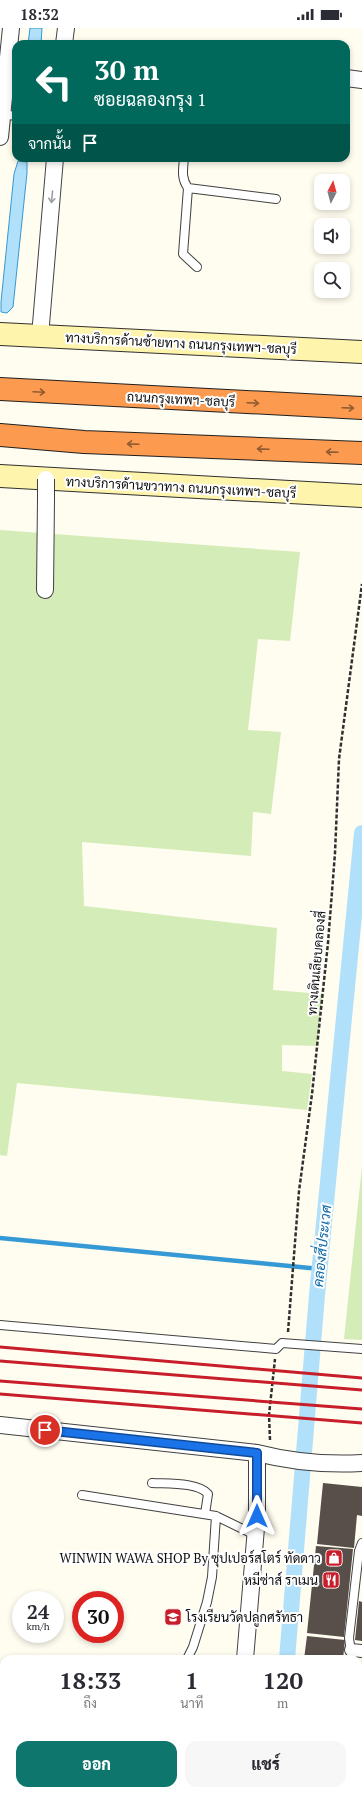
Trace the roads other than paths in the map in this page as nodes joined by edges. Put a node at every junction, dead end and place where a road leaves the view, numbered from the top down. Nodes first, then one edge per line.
1 (12, 28) edge
2 (66, 28) edge
3 (64, 40) edge
4 (350, 78) edge
5 (362, 80) edge
6 (6, 115) edge
7 (0, 137) edge
8 (55, 162) edge
9 (184, 162) edge
10 (188, 188) junction
11 (276, 199) dead end
12 (197, 267) dead end
13 (0, 334) edge
14 (40, 336) junction
15 (362, 352) edge
16 (0, 389) edge
17 (362, 408) edge
18 (0, 435) edge
19 (362, 453) edge
20 (0, 476) edge
21 (46, 489) junction
22 (362, 496) edge
23 (46, 590) dead end
24 (0, 1325) edge
25 (362, 1349) edge
26 (0, 1425) edge
27 (270, 1456) junction
28 (362, 1464) edge
29 (152, 1483) dead end
30 (82, 1495) dead end
31 (205, 1514) junction
32 (216, 1516) junction
33 (255, 1535) junction
34 (362, 1543) edge
35 (355, 1653) edge
36 (189, 1655) edge
37 (245, 1655) edge

1 - 6 street
2 - 3 street
4 - 5 street
6 - 7 street
8 -> 14 street
9 - 10 lane
10 - 11 lane
10 - 12 lane
13 - 14 main road, ทางบริการด้านซ้ายทาง ถนนกรุงเทพฯ-ชลบุรี
14 - 15 main road, ทางบริการด้านซ้ายทาง ถนนกรุงเทพฯ-ชลบุรี
16 -> 17 highway, ถนนกรุงเทพฯ-ชลบุรี
19 -> 18 highway
20 - 21 main road, ทางบริการด้านขวาทาง ถนนกรุงเทพฯ-ชลบุรี
21 - 22 main road, ทางบริการด้านขวาทาง ถนนกรุงเทพฯ-ชลบุรี
21 - 23 street
24 - 25 lane
26 - 27 street
27 - 28 street
27 - 33 street
29 - 31 lane
30 - 31 lane
31 - 32 lane
32 - 33 lane
32 - 36 lane
33 - 37 street
34 - 35 lane

